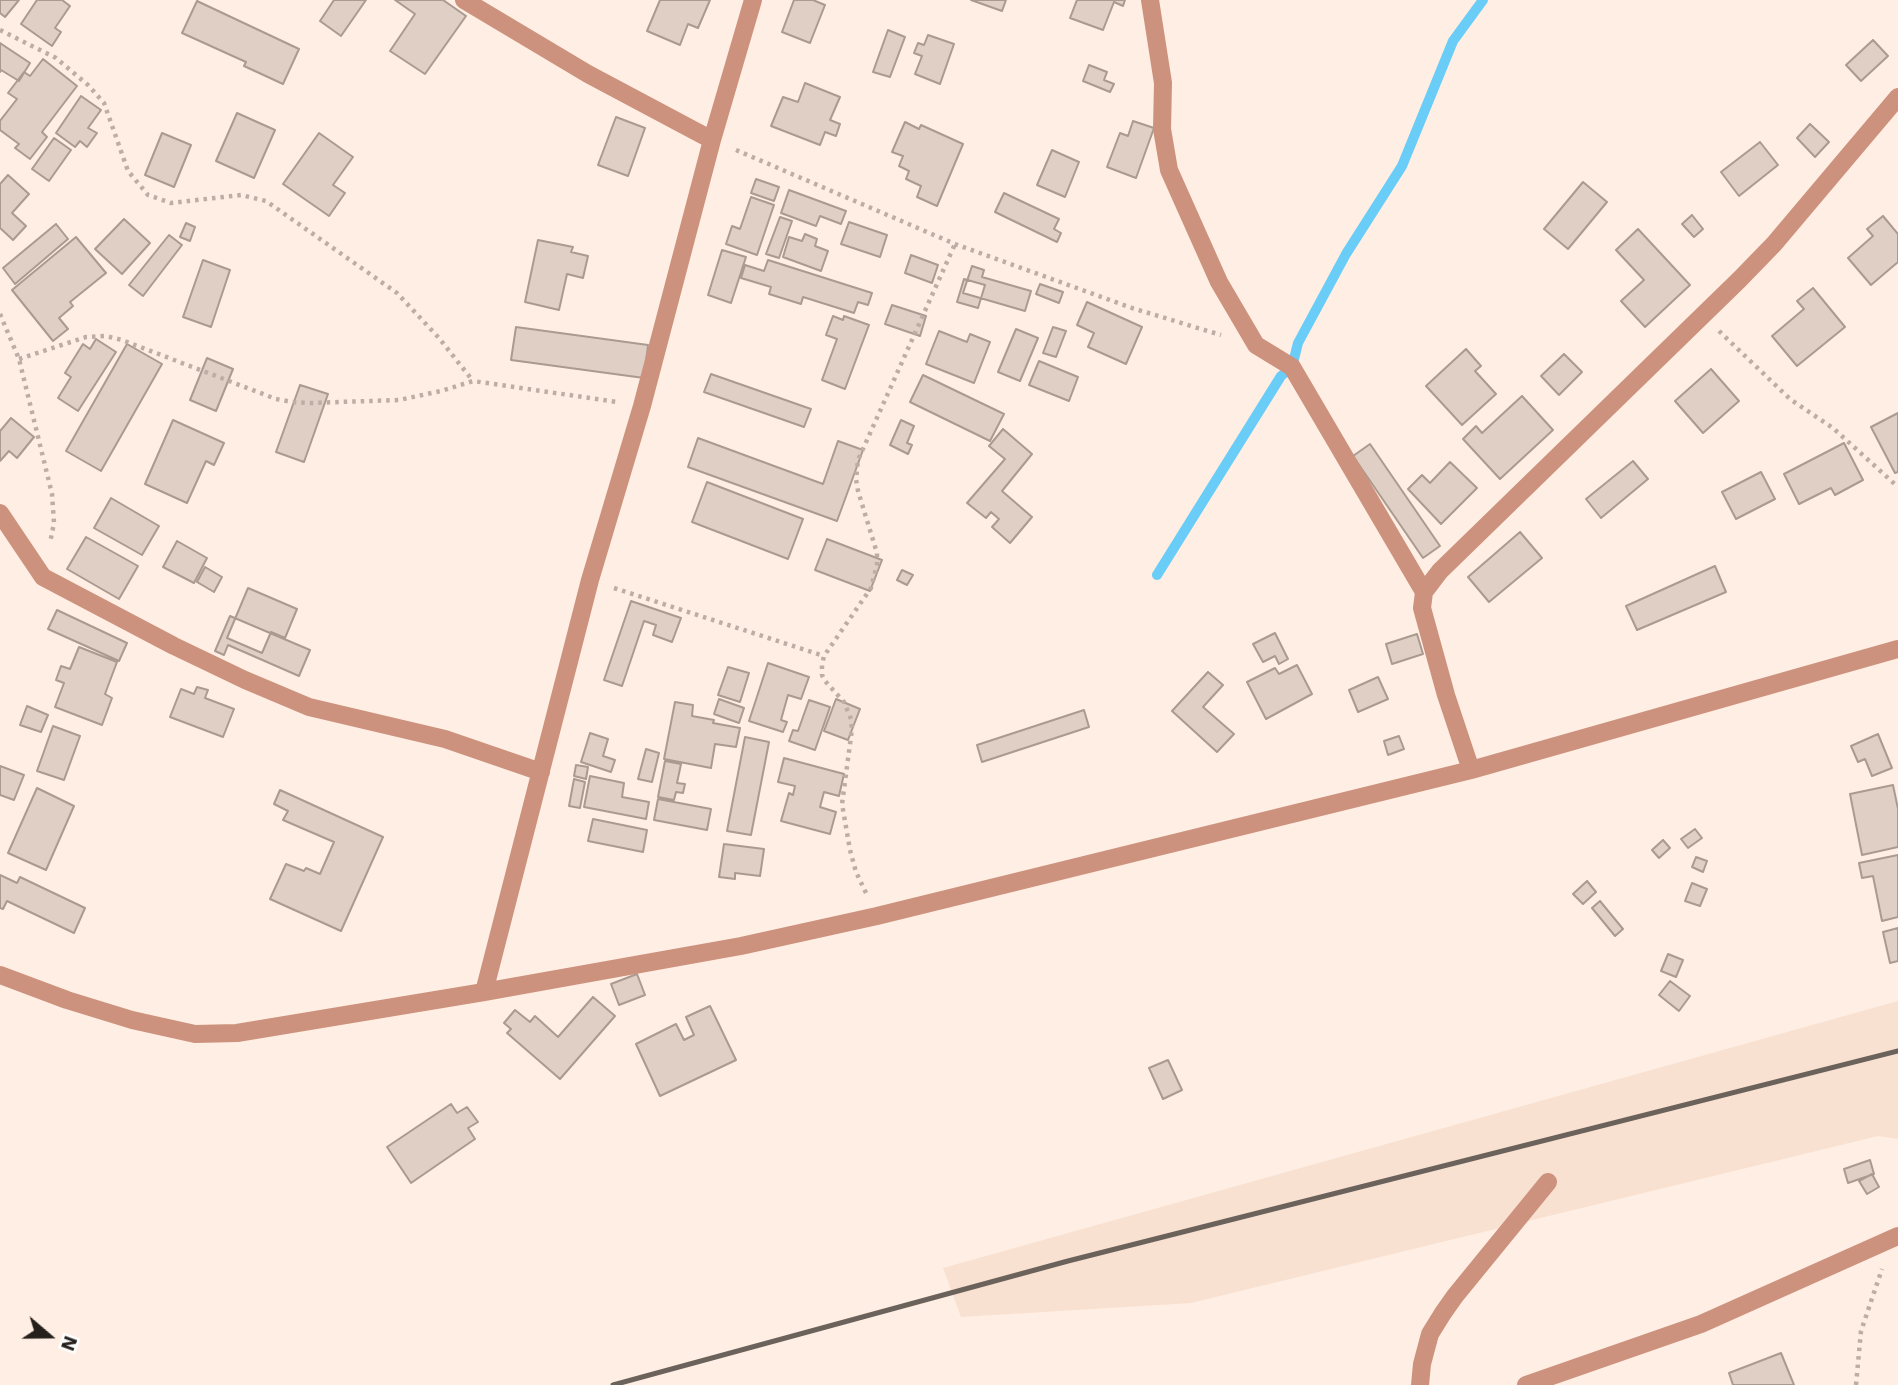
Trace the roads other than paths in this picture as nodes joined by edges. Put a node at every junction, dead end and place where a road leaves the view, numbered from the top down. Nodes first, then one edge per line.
1 (464, 0) edge
2 (753, 0) edge
3 (1150, 0) edge
4 (1898, 97) edge
5 (712, 140) junction
6 (0, 513) edge
7 (1424, 592) junction
8 (1898, 649) edge
9 (1471, 770) junction
10 (541, 772) junction
11 (0, 975) edge
12 (484, 992) junction
13 (1548, 1182) dead end
14 (1895, 1238) edge
15 (1420, 1385) edge
16 (1526, 1385) edge

1 - 5 street
2 - 5 street
3 - 7 street
4 - 7 street
5 - 10 street
6 - 10 street
7 - 9 street
8 - 9 street
9 - 12 street
10 - 12 street
11 - 12 street
13 - 15 street
14 - 16 street

